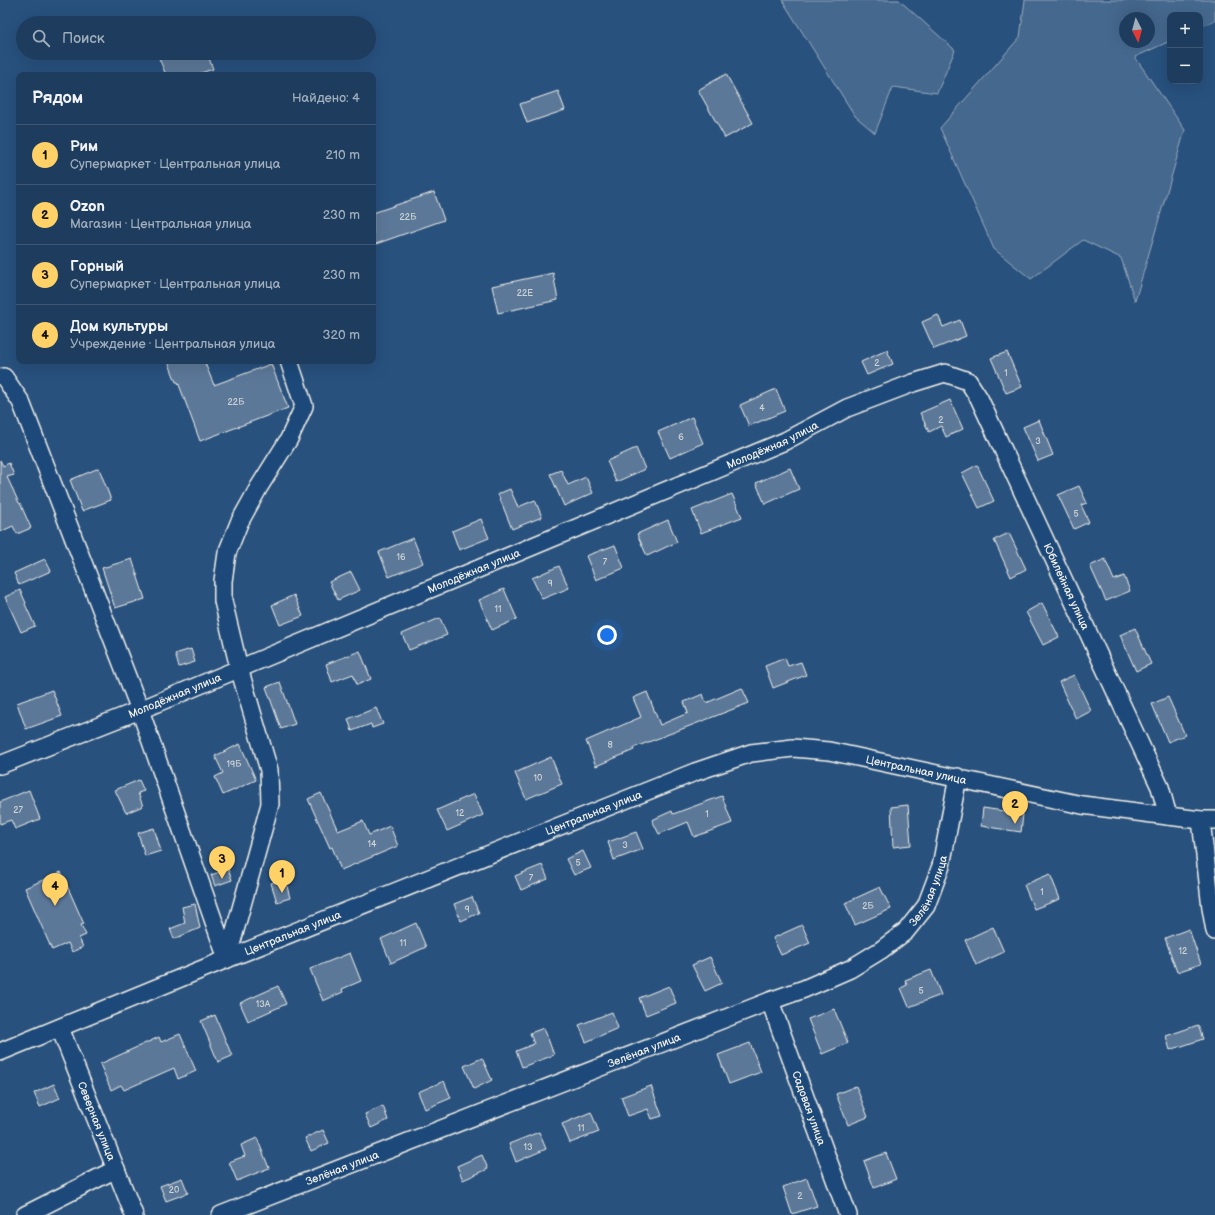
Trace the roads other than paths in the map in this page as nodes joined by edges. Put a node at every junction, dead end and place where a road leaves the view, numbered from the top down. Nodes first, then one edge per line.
1 (290, 364) edge
2 (945, 373) joint
3 (4, 377) dead end
4 (240, 668) junction
5 (140, 710) junction
6 (0, 765) edge
7 (958, 777) junction
8 (1168, 816) junction
9 (1208, 820) edge
10 (1215, 931) edge
11 (227, 959) junction
12 (770, 1001) junction
13 (60, 1028) junction
14 (0, 1052) edge
15 (116, 1170) junction
16 (25, 1215) edge
17 (134, 1215) edge
18 (221, 1215) edge
19 (848, 1215) edge

1 - 4 street
2 - 4 street, Молодёжная улица
2 - 8 street, Юбилейная улица
3 - 5 street
4 - 5 street, Молодёжная улица
4 - 11 street
5 - 6 street, Молодёжная улица
5 - 11 street
7 - 8 street, Центральная улица
7 - 11 street, Центральная улица
7 - 12 street, Зелёная улица
8 - 9 street, Центральная улица
9 - 10 street
11 - 13 street, Центральная улица
12 - 18 street, Зелёная улица
12 - 19 street, Садовая улица
13 - 14 street, Центральная улица
13 - 15 street, Северная улица
15 - 16 street
15 - 17 street, Северная улица

